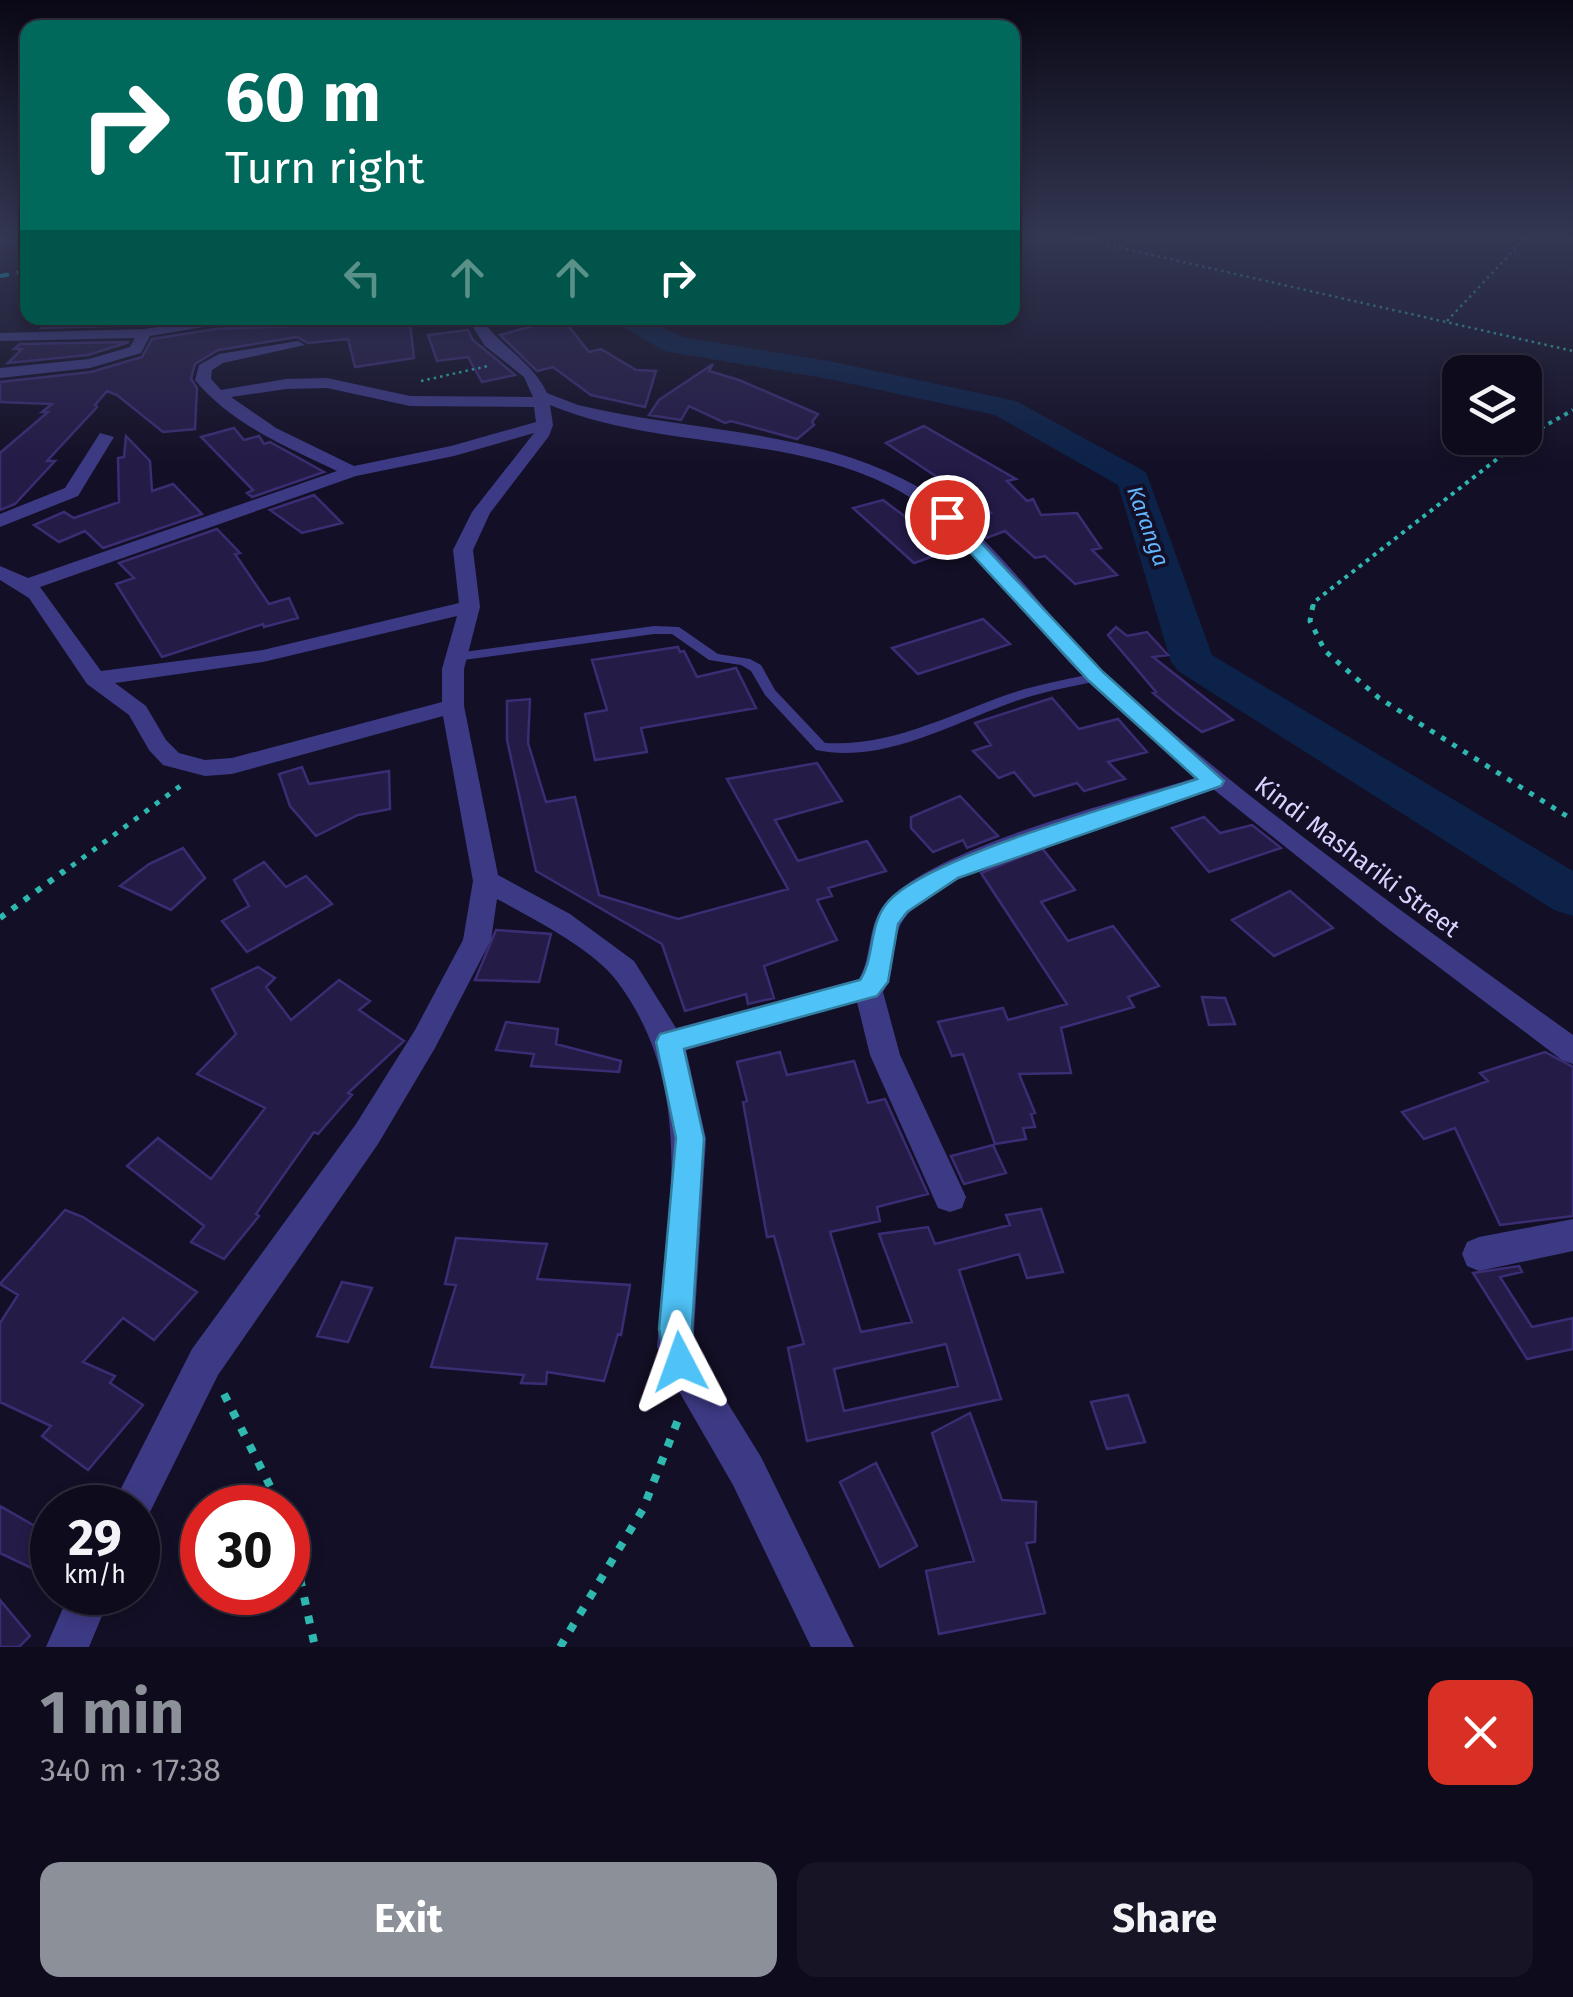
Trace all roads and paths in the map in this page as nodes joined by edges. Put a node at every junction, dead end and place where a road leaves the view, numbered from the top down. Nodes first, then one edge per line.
1 (1406, 313) edge
2 (1455, 313) edge
3 (1446, 322) junction
4 (195, 325) edge
5 (478, 325) edge
6 (145, 333) junction
7 (0, 336) edge
8 (298, 345) dead end
9 (1573, 351) edge
10 (512, 361) junction
11 (0, 373) edge
12 (368, 390) junction
13 (217, 395) junction
14 (543, 407) junction
15 (1573, 410) edge
16 (1542, 427) edge
17 (106, 437) dead end
18 (1501, 455) edge
19 (352, 472) junction
20 (0, 521) edge
21 (0, 572) edge
22 (28, 585) junction
23 (470, 607) junction
24 (456, 657) junction
25 (1096, 676) junction
26 (95, 679) junction
27 (453, 706) junction
28 (205, 768) junction
29 (1213, 781) junction
30 (1573, 820) edge
31 (486, 881) junction
32 (0, 918) edge
33 (868, 988) junction
34 (669, 1042) junction
35 (1573, 1050) edge
36 (950, 1197) dead end
37 (1573, 1235) edge
38 (1479, 1254) dead end
39 (205, 1362) junction
40 (680, 1362) junction
41 (143, 1485) edge
42 (271, 1485) edge
43 (81, 1615) edge
44 (309, 1615) edge
45 (66, 1647) edge
46 (316, 1647) edge
47 (560, 1647) edge
48 (833, 1647) edge

1 - 3 path
2 - 3 path
3 - 9 path
4 - 6 street
5 - 10 street, Kindi Mashariki Street
6 - 7 street
6 - 11 street
8 - 13 street
10 - 12 path
10 - 14 street, Kindi Mashariki Street
12 - 13 street
12 - 14 street
13 - 19 street
14 - 19 street
14 - 23 street
14 - 25 street, Kindi Mashariki Street
15 - 16 path
17 - 20 street
18 - 30 path
19 - 22 street
21 - 22 street
22 - 26 street
23 - 24 street
23 - 26 street
24 - 25 lane
24 - 27 street
25 - 29 street, Kindi Mashariki Street
26 - 28 street
27 - 28 street
27 - 31 street
28 - 32 path
29 - 33 street
29 - 35 street, Kindi Mashariki Street
31 - 34 street
31 - 39 street
33 - 34 street
33 - 36 street
34 - 40 street
37 - 38 street
39 - 41 street
39 - 42 path
40 - 47 path
40 - 48 street
43 - 45 street
44 - 46 path

